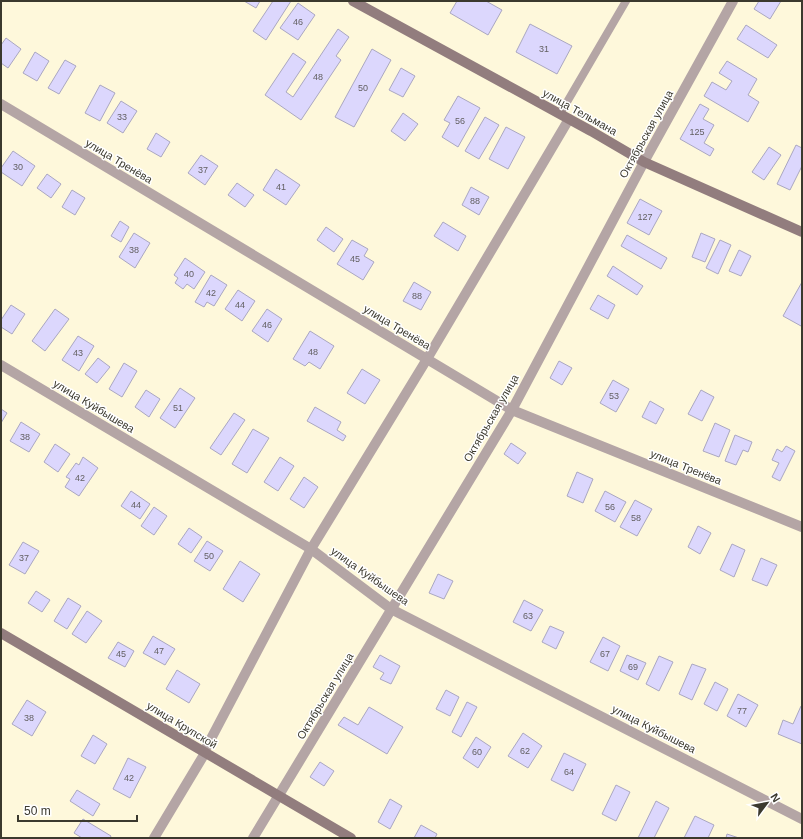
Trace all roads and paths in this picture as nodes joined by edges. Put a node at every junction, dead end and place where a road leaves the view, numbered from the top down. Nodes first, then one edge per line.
1 (353, 1) edge
2 (626, 1) edge
3 (733, 1) edge
4 (1, 104) edge
5 (564, 116) junction
6 (644, 162) junction
7 (802, 232) edge
8 (427, 359) junction
9 (1, 365) edge
10 (512, 410) junction
11 (802, 527) edge
12 (311, 549) junction
13 (391, 609) junction
14 (1, 632) edge
15 (204, 753) junction
16 (278, 796) junction
17 (802, 818) edge
18 (154, 838) edge
19 (253, 838) edge
20 (351, 838) edge

1 - 5 street, улица Тельмана
2 - 5 lane
3 - 6 street, Октябрьская улица
4 - 8 street, улица Тренёва
5 - 6 street, улица Тельмана
5 - 8 street
6 - 7 street, улица Тельмана
6 - 10 street, Октябрьская улица
8 - 10 street, улица Тренёва
8 - 12 street
9 - 12 street, улица Куйбышева
10 - 11 street, улица Тренёва
10 - 13 street, Октябрьская улица
12 - 13 street, улица Куйбышева
12 - 15 street
13 - 16 street, Октябрьская улица
13 - 17 street, улица Куйбышева
14 - 15 street, улица Крупской
15 - 16 street, улица Крупской
15 - 18 street
16 - 19 street, Октябрьская улица
16 - 20 street, улица Крупской

